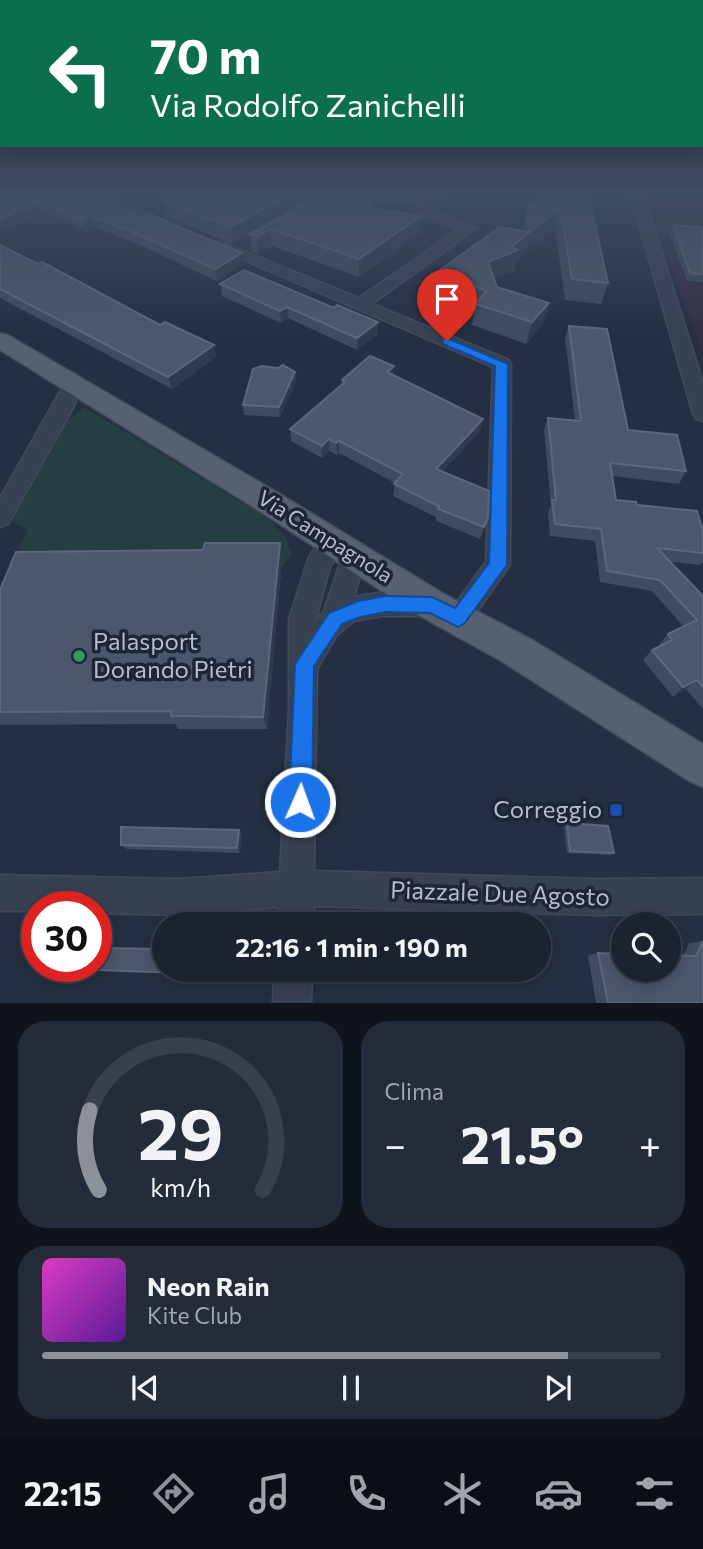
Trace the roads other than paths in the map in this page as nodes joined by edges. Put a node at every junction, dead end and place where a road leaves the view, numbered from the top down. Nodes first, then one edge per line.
1 (209, 240) edge
2 (453, 240) edge
3 (650, 240) edge
4 (360, 305) junction
5 (0, 340) edge
6 (82, 388) junction
7 (703, 414) edge
8 (0, 518) edge
9 (343, 548) junction
10 (445, 612) junction
11 (335, 618) junction
12 (304, 664) junction
13 (703, 767) edge
14 (296, 888) junction
15 (0, 893) edge
16 (703, 896) edge
17 (295, 912) edge
18 (293, 982) edge
19 (292, 1003) edge

1 - 4 street
2 - 4 street
3 - 7 street
4 - 10 street
5 - 6 main road, Via Campagnola
6 - 8 street
6 - 9 main road, Via Campagnola
9 - 10 main road, Via Campagnola
9 - 11 street
9 - 12 street
10 - 11 street
10 - 13 main road, Via Campagnola
11 - 12 street
12 - 14 street
14 - 15 street, Piazzale Due Agosto
14 - 16 street, Piazzale Due Agosto
14 - 17 street
18 - 19 street

